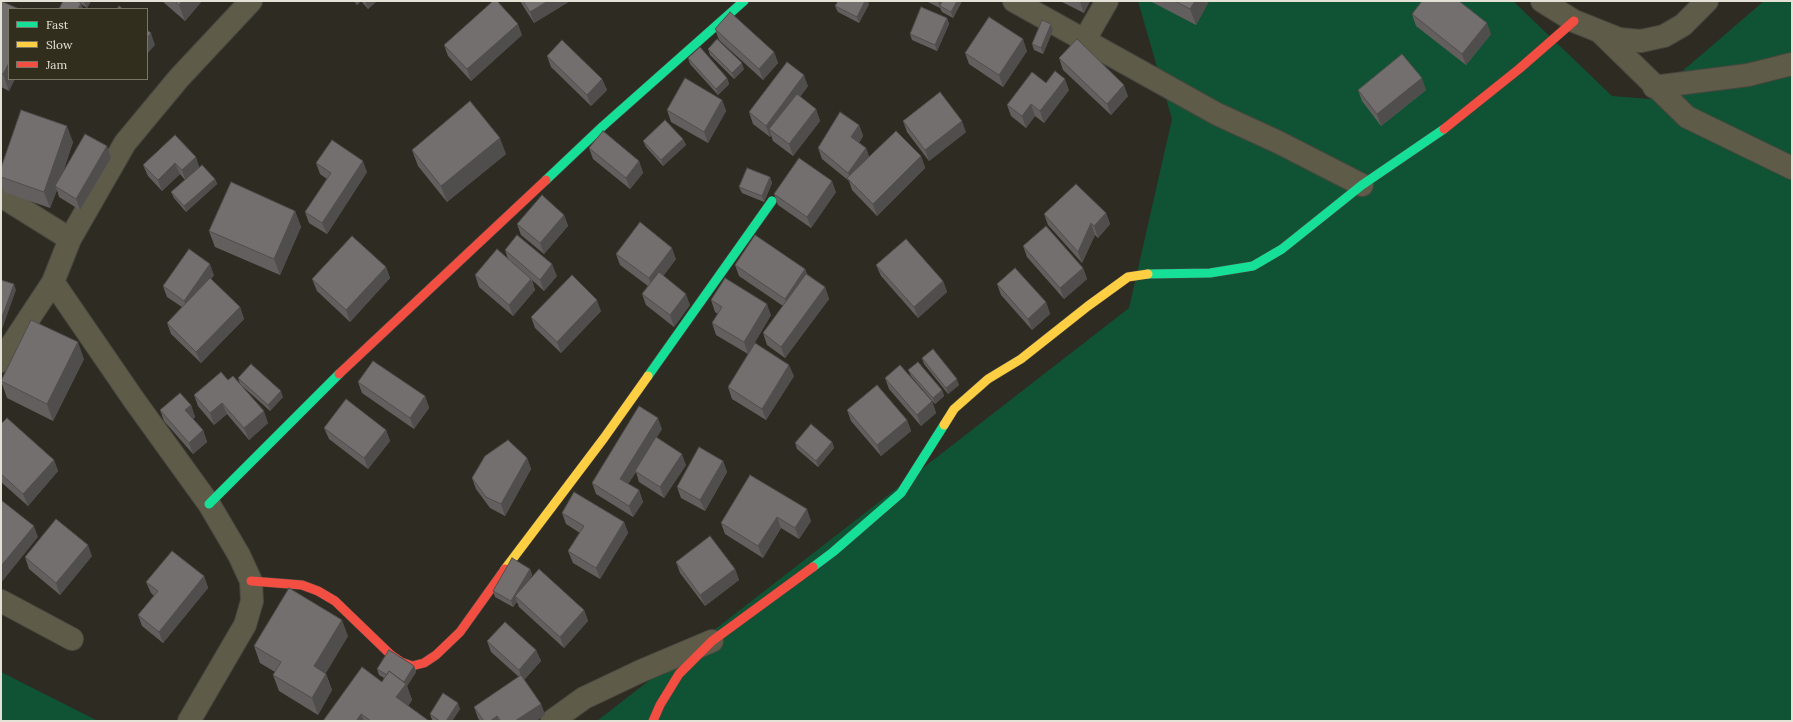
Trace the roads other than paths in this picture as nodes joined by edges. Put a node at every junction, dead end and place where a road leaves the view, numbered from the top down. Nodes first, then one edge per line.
1 (251, 1) edge
2 (744, 1) edge
3 (1014, 1) edge
4 (1107, 1) edge
5 (1542, 1) edge
6 (1707, 1) edge
7 (1574, 21) junction
8 (1598, 32) junction
9 (1084, 41) junction
10 (1792, 64) edge
11 (1654, 87) junction
12 (1792, 168) edge
13 (1362, 185) junction
14 (1, 196) edge
15 (772, 201) dead end
16 (70, 239) junction
17 (53, 282) junction
18 (1, 362) edge
19 (209, 504) junction
20 (251, 581) junction
21 (1, 601) edge
22 (72, 639) dead end
23 (712, 641) junction
24 (189, 721) edge
25 (552, 721) edge
26 (653, 721) edge

1 - 16 street
2 - 19 street
3 - 9 street
4 - 9 street
5 - 7 street
6 - 8 street
7 - 8 street
7 - 13 street
8 - 11 street
9 - 13 street
10 - 11 street
11 - 12 street
13 - 23 street
14 - 16 street
15 - 20 street
16 - 17 street
17 - 18 street
17 - 19 street
19 - 20 street
20 - 24 street
21 - 22 street
23 - 25 street
23 - 26 street

